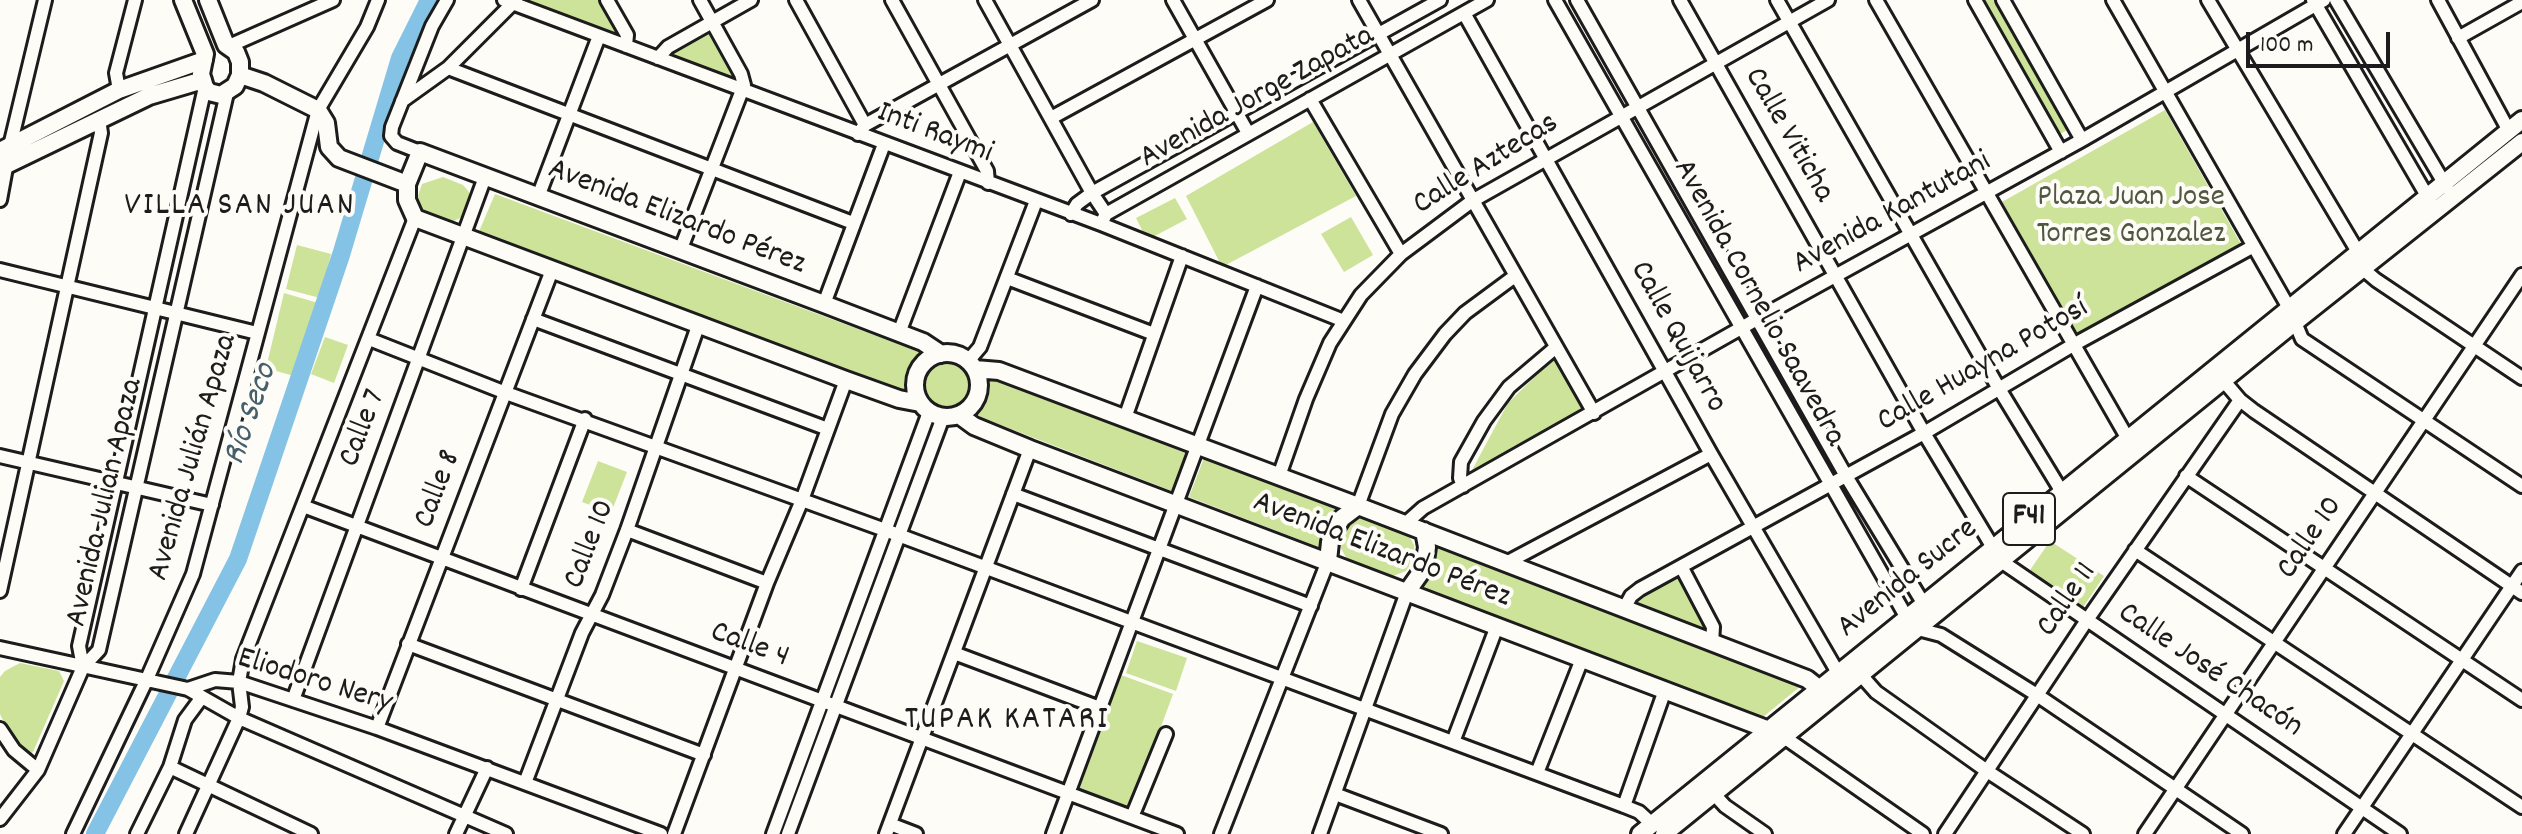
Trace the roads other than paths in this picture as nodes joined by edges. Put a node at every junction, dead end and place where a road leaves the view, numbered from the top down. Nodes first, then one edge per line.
1 (45, 0) edge
2 (135, 0) edge
3 (183, 0) edge
4 (208, 0) edge
5 (333, 0) edge
6 (378, 0) edge
7 (447, 0) edge
8 (607, 0) edge
9 (700, 0) edge
10 (751, 0) edge
11 (796, 0) edge
12 (892, 0) edge
13 (985, 0) edge
14 (1173, 0) edge
15 (1267, 0) edge
16 (1359, 0) edge
17 (1440, 0) edge
18 (1487, 0) edge
19 (1555, 0) edge
20 (1577, 0) edge
21 (1680, 0) edge
22 (1777, 0) edge
23 (1828, 0) edge
24 (1876, 0) edge
25 (1975, 0) edge
26 (2003, 0) edge
27 (2113, 0) edge
28 (2208, 0) edge
29 (2336, 0) edge
30 (2438, 0) edge
31 (511, 1) edge
32 (1084, 2) edge
33 (2317, 2) edge
34 (2522, 2) edge
35 (307, 6) edge
36 (1464, 13) junction
37 (712, 21) junction
38 (1789, 21) junction
39 (1378, 34) junction
40 (257, 36) junction
41 (599, 36) junction
42 (2458, 38) junction
43 (1195, 40) junction
44 (1010, 44) junction
45 (228, 45) junction
46 (626, 46) junction
47 (2236, 50) junction
48 (1389, 56) junction
49 (204, 57) junction
50 (658, 58) junction
51 (1716, 63) junction
52 (240, 68) junction
53 (448, 68) junction
54 (204, 83) junction
55 (938, 85) junction
56 (119, 90) junction
57 (742, 90) junction
58 (227, 93) junction
59 (2164, 93) junction
60 (1310, 99) junction
61 (401, 102) junction
62 (1639, 105) junction
63 (318, 110) junction
64 (567, 114) junction
65 (1236, 114) junction
66 (1621, 116) junction
67 (1051, 118) junction
68 (99, 120) junction
69 (862, 129) junction
70 (1248, 133) junction
71 (2519, 135) edge
72 (2082, 140) junction
73 (884, 144) junction
74 (420, 152) junction
75 (2061, 152) junction
76 (4, 158) edge
77 (1544, 160) junction
78 (713, 169) junction
79 (960, 172) junction
80 (485, 177) junction
81 (988, 183) junction
82 (407, 184) junction
83 (2448, 190) junction
84 (1092, 193) junction
85 (1986, 193) junction
86 (538, 197) junction
87 (0, 200) edge
88 (1036, 201) junction
89 (1472, 201) junction
90 (2432, 204) junction
91 (1071, 214) junction
92 (415, 218) junction
93 (1104, 219) junction
94 (853, 223) junction
95 (1911, 235) junction
96 (463, 238) junction
97 (2252, 247) junction
98 (680, 251) junction
99 (1401, 254) junction
100 (1182, 256) junction
101 (2361, 260) junction
102 (0, 270) edge
103 (552, 270) junction
104 (1836, 275) junction
105 (2522, 275) edge
106 (1515, 276) junction
107 (1007, 278) junction
108 (69, 285) junction
109 (1257, 286) junction
110 (824, 304) junction
111 (156, 306) junction
112 (178, 312) junction
113 (2292, 316) junction
114 (533, 319) junction
115 (1757, 319) junction
116 (1344, 321) junction
117 (699, 323) junction
118 (1741, 328) junction
119 (257, 333) junction
120 (899, 333) junction
121 (1154, 334) junction
122 (369, 339) junction
123 (2073, 345) junction
124 (2473, 346) junction
125 (1555, 348) junction
126 (941, 354) junction
127 (420, 358) junction
128 (971, 365) junction
129 (1666, 372) junction
130 (682, 374) junction
131 (2522, 378) edge
132 (846, 380) junction
133 (2223, 380) junction
134 (1998, 387) junction
135 (506, 393) junction
136 (2240, 400) junction
137 (938, 412) junction
138 (1594, 413) junction
139 (1125, 418) junction
140 (585, 419) junction
141 (2425, 419) junction
142 (828, 429) junction
143 (1924, 433) junction
144 (2128, 439) junction
145 (655, 446) junction
146 (1198, 446) junction
147 (1030, 449) junction
148 (1711, 454) junction
149 (0, 456) edge
150 (30, 463) junction
151 (1279, 476) junction
152 (1846, 476) junction
153 (2186, 476) junction
154 (116, 481) junction
155 (1829, 485) junction
156 (137, 486) junction
157 (1463, 486) junction
158 (2522, 486) edge
159 (2062, 492) junction
160 (2375, 493) junction
161 (1013, 494) junction
162 (802, 500) junction
163 (1176, 504) junction
164 (212, 505) junction
165 (303, 506) junction
166 (1358, 506) junction
167 (1405, 524) junction
168 (1754, 526) junction
169 (355, 527) junction
170 (627, 530) junction
171 (885, 530) junction
172 (1424, 531) junction
173 (901, 536) junction
174 (1160, 548) junction
175 (2135, 550) junction
176 (1998, 554) junction
177 (440, 559) junction
178 (1328, 561) junction
179 (1506, 563) junction
180 (2324, 566) junction
181 (986, 568) junction
182 (1682, 568) junction
183 (2522, 571) edge
184 (767, 583) junction
185 (521, 589) junction
186 (2517, 589) edge
187 (0, 591) edge
188 (1407, 592) junction
189 (1311, 606) junction
190 (1624, 609) junction
191 (1928, 611) junction
192 (591, 616) junction
193 (2087, 620) junction
194 (1132, 623) junction
195 (1913, 624) junction
196 (1497, 626) junction
197 (1941, 635) junction
198 (2273, 642) junction
199 (1712, 643) junction
200 (408, 644) junction
201 (0, 648) edge
202 (954, 653) junction
203 (1582, 659) junction
204 (2461, 659) junction
205 (83, 667) junction
206 (735, 670) junction
207 (1861, 675) junction
208 (1282, 678) junction
209 (152, 680) junction
210 (1842, 680) junction
211 (239, 682) junction
212 (187, 688) junction
213 (1665, 690) junction
214 (1826, 694) junction
215 (2037, 695) junction
216 (202, 697) junction
217 (293, 700) junction
218 (557, 700) junction
219 (2522, 700) edge
220 (822, 701) junction
221 (837, 707) junction
222 (1100, 708) junction
223 (1366, 709) junction
224 (2226, 714) junction
225 (239, 718) junction
226 (377, 728) junction
227 (0, 729) edge
228 (1777, 733) junction
229 (1166, 734) dead end
230 (2411, 734) junction
231 (922, 738) junction
232 (1453, 742) junction
233 (704, 755) junction
234 (170, 767) junction
235 (487, 768) junction
236 (38, 770) junction
237 (1987, 771) junction
238 (1537, 773) junction
239 (525, 783) junction
240 (210, 786) junction
241 (2175, 788) junction
242 (1069, 793) junction
243 (1335, 794) junction
244 (1714, 794) junction
245 (1624, 806) junction
246 (2522, 807) edge
247 (2361, 808) junction
248 (465, 815) junction
249 (1132, 817) junction
250 (0, 819) edge
251 (888, 829) edge
252 (1652, 831) edge
253 (73, 834) edge
254 (137, 834) edge
255 (186, 834) edge
256 (311, 834) edge
257 (456, 834) edge
258 (506, 834) edge
259 (661, 834) edge
260 (674, 834) edge
261 (773, 834) edge
262 (788, 834) edge
263 (916, 834) edge
264 (1053, 834) edge
265 (1177, 834) edge
266 (1221, 834) edge
267 (1320, 834) edge
268 (1441, 834) edge
269 (1765, 834) edge
270 (1923, 834) edge
271 (1945, 834) edge
272 (2083, 834) edge
273 (2145, 834) edge
274 (2242, 834) edge
275 (2344, 834) edge
276 (2400, 834) edge

1 - 76 street
2 - 56 street
3 - 49 main road
4 - 45 main road
5 - 35 street
6 - 63 street, Avenida Julián Apaza
7 - 61 street
8 - 46 street
9 - 37 street
10 - 37 street
11 - 69 street
12 - 55 street
13 - 44 street
14 - 43 street
15 - 43 street
16 - 39 street
17 - 39 street, Avenida Jorge Zapata
18 - 36 street, Avenida Jorge Zapata
19 - 66 street, Avenida Cornelio Saavedra
20 - 62 street, Avenida Cornelio Saavedra
21 - 51 street, Calle Viticha
22 - 38 street
23 - 38 street, Calle Aztecas
24 - 85 street
25 - 75 street
26 - 72 street
27 - 59 street
28 - 47 street
29 - 83 street
30 - 42 street
31 - 41 street, Inti Raymi
31 - 53 street
32 - 44 street
33 - 47 street, Avenida Kantutani
33 - 90 street
34 - 42 street
35 - 40 street
36 - 48 street, Avenida Jorge Zapata
36 - 77 street, Calle Quijarro
37 - 50 street
37 - 57 street
38 - 51 street, Calle Aztecas
38 - 95 street
39 - 48 street
39 - 65 street, Avenida Jorge Zapata
40 - 45 street
40 - 52 street
41 - 46 street, Inti Raymi
41 - 64 street
42 - 71 street
43 - 65 street
43 - 67 street
44 - 55 street
44 - 67 street
45 - 49 main road
45 - 52 main road
46 - 50 street, Inti Raymi
47 - 59 street, Avenida Kantutani
47 - 101 street
48 - 60 street, Avenida Jorge Zapata
48 - 89 street
49 - 54 main road
49 - 56 main road
50 - 57 street, Inti Raymi
51 - 62 street, Calle Aztecas
51 - 104 street, Calle Viticha
52 - 58 main road
52 - 63 main road
53 - 61 street
53 - 64 street
54 - 58 main road
54 - 68 main road
54 - 111 street, Avenida Julian Apaza
55 - 69 street
55 - 81 street
56 - 76 main road
57 - 69 street, Inti Raymi
57 - 78 street
58 - 112 street, Avenida Julian Apaza
59 - 72 street, Avenida Kantutani
59 - 97 street
60 - 70 street, Avenida Jorge Zapata
60 - 99 street
61 - 74 street
62 - 66 street, Calle Aztecas
62 - 115 street, Avenida Cornelio Saavedra
63 - 82 main road
63 - 119 street, Avenida Julián Apaza
64 - 78 street
64 - 86 street
65 - 70 street
65 - 84 street, Avenida Jorge Zapata
66 - 77 street, Calle Aztecas
66 - 118 street, Avenida Cornelio Saavedra
67 - 84 street
68 - 76 main road
68 - 108 street
69 - 73 street, Inti Raymi
70 - 93 street, Avenida Jorge Zapata
71 - 83 main road, F41
72 - 75 street, Avenida Kantutani
73 - 79 street, Inti Raymi
73 - 94 street
74 - 80 main road, Avenida Elizardo Pérez
74 - 82 main road
75 - 85 street, Avenida Kantutani
76 - 87 street
77 - 89 street, Calle Aztecas
77 - 129 street, Calle Quijarro
78 - 94 street
78 - 98 street
79 - 81 street, Inti Raymi
79 - 120 street
80 - 86 main road, Avenida Elizardo Pérez
80 - 96 street, Calle 7
81 - 88 street, Inti Raymi
82 - 92 main road
83 - 90 main road, F41
84 - 91 street, Avenida Jorge Zapata
84 - 93 street
85 - 95 street, Avenida Kantutani
85 - 123 street
86 - 98 main road, Avenida Elizardo Pérez
88 - 91 street, Inti Raymi
88 - 107 street
89 - 99 street, Calle Aztecas
89 - 106 street
90 - 101 main road, F41
91 - 93 street, Inti Raymi
92 - 96 main road, Avenida Elizardo Pérez
92 - 122 street
93 - 100 street, Inti Raymi
94 - 110 street
95 - 104 street, Avenida Kantutani
95 - 134 street
96 - 103 main road, Avenida Elizardo Pérez
96 - 127 street, Calle 7
97 - 113 street
97 - 123 street, Calle Huayna Potosí
98 - 110 main road, Avenida Elizardo Pérez
99 - 116 street, Calle Aztecas
100 - 109 street, Inti Raymi
100 - 121 street
101 - 113 main road, F41
101 - 124 street
102 - 108 street
103 - 114 street, Calle 8
103 - 117 main road, Avenida Elizardo Pérez
104 - 115 street, Avenida Kantutani
104 - 143 street, Calle Viticha
105 - 124 street, Calle 10
106 - 125 street
106 - 166 street
107 - 121 street
107 - 128 street
108 - 111 street
108 - 150 street
109 - 116 street, Inti Raymi
109 - 146 street
110 - 120 main road, Avenida Elizardo Pérez
111 - 112 street
111 - 154 street, Avenida Julian Apaza
112 - 119 street
112 - 156 street, Avenida Julian Apaza
113 - 133 main road, Avenida Sucre / F41
113 - 141 street
113 - 144 main road, Avenida Sucre / F41
114 - 130 street
114 - 135 street, Calle 8
115 - 118 street, Avenida Kantutani
115 - 152 street, Avenida Cornelio Saavedra
116 - 151 street, Calle Aztecas
117 - 130 street, Calle 10
117 - 132 main road, Avenida Elizardo Pérez
118 - 129 street, Avenida Kantutani
118 - 155 street, Avenida Cornelio Saavedra
119 - 164 street, Avenida Julián Apaza
120 - 126 main road, Avenida Elizardo Pérez
121 - 139 street
122 - 127 street
122 - 165 street
123 - 134 street, Calle Huayna Potosí
123 - 144 street
124 - 131 street
124 - 141 street, Calle 10
125 - 138 street
125 - 157 street
126 - 128 main road
126 - 137 main road
127 - 135 street
127 - 169 street, Calle 7
128 - 137 main road
128 - 139 main road, Avenida Elizardo Pérez
129 - 138 street, Avenida Kantutani
129 - 148 street, Calle Quijarro
130 - 142 street
130 - 145 street, Calle 10
132 - 137 main road, Avenida Elizardo Pérez
132 - 142 street
133 - 136 street
133 - 176 main road, Avenida Sucre / F41
134 - 143 street, Calle Huayna Potosí
134 - 159 street
135 - 140 street
135 - 177 street, Calle 8
136 - 153 street, Calle 11
136 - 160 street
137 - 147 main road, Avenida Elizardo Pérez
137 - 171 street
137 - 173 street
138 - 157 street, Avenida Kantutani
139 - 146 main road, Avenida Elizardo Pérez
140 - 145 street
140 - 185 street
141 - 158 street
141 - 160 street, Calle 10
142 - 162 street
143 - 152 street, Calle Huayna Potosí
143 - 176 street, Calle Viticha
144 - 159 main road, Avenida Sucre / F41
145 - 162 street
145 - 170 street, Calle 10
146 - 151 main road, Avenida Elizardo Pérez
146 - 163 street
147 - 161 street
147 - 163 main road, Avenida Elizardo Pérez
148 - 168 street, Calle Quijarro
148 - 179 street
149 - 150 street
150 - 154 street
150 - 187 street
151 - 166 main road, Avenida Elizardo Pérez
152 - 155 street, Calle Huayna Potosí
152 - 191 street, Avenida Cornelio Saavedra
153 - 175 street, Calle 11
153 - 180 street
154 - 156 street
154 - 205 street, Avenida Julian Apaza
155 - 168 street, Calle Huayna Potosí
155 - 195 street, Avenida Cornelio Saavedra
156 - 164 street
156 - 205 street, Avenida Julian Apaza
157 - 167 street, Avenida Kantutani
159 - 176 main road, Avenida Sucre / F41
160 - 180 street, Calle 10
160 - 186 street
161 - 174 street
161 - 181 street
162 - 171 street
162 - 184 street
163 - 174 street
163 - 178 main road, Avenida Elizardo Pérez
164 - 209 street, Avenida Julián Apaza
165 - 169 street, Calle 4
165 - 211 street
166 - 167 main road, Avenida Elizardo Pérez
166 - 178 main road
167 - 172 main road, Avenida Elizardo Pérez
168 - 182 street, Calle Huayna Potosí
168 - 210 street, Calle Quijarro
169 - 177 street, Calle 4
169 - 217 street, Calle 7
170 - 184 street
170 - 192 street, Calle 10
171 - 173 street
171 - 220 street
172 - 179 main road, Avenida Elizardo Pérez
172 - 188 main road
173 - 181 street
173 - 221 street
174 - 189 street
174 - 194 street
175 - 193 street, Calle 11
175 - 198 street
176 - 191 main road, Avenida Sucre / F41
176 - 193 street, Calle José Chacón
177 - 185 street, Calle 4
177 - 200 street, Calle 8
178 - 188 main road, Avenida Elizardo Pérez
178 - 189 street
179 - 190 main road, Avenida Elizardo Pérez
180 - 198 street, Calle 10
180 - 204 street
181 - 194 street
181 - 202 street
182 - 190 street, Calle Huayna Potosí
182 - 199 street
183 - 186 street
184 - 206 street
185 - 192 street, Calle 4
186 - 204 street
188 - 196 main road, Avenida Elizardo Pérez
188 - 223 street
189 - 208 street
190 - 199 main road, Avenida Elizardo Pérez
191 - 195 main road, Avenida Sucre / F41
191 - 197 street, Avenida Cornelio Saavedra
192 - 206 street, Calle 4
192 - 218 street, Calle 10
193 - 215 street, Calle 11
193 - 224 street, Calle José Chacón
194 - 208 street
194 - 222 street
195 - 197 street
195 - 207 main road, Avenida Sucre / F41
195 - 210 main road, Avenida Sucre / F41
196 - 203 main road, Avenida Elizardo Pérez
196 - 232 street
197 - 215 street
198 - 224 street, Calle 10
198 - 230 street
199 - 214 main road, Avenida Elizardo Pérez
200 - 218 street
200 - 226 street, Calle 8
201 - 205 street
202 - 222 street
202 - 231 street
203 - 213 main road, Avenida Elizardo Pérez
203 - 238 street
204 - 219 street
204 - 230 street
205 - 209 street
205 - 236 street
206 - 220 street, Calle 4
206 - 233 street
207 - 210 main road, Avenida Sucre / F41
207 - 237 street
208 - 223 street
208 - 266 street
209 - 212 street
209 - 253 street, Avenida Julián Apaza
210 - 214 main road, Avenida Sucre / F41
211 - 212 street, Eliodoro Nery
211 - 217 street, Eliodoro Nery
211 - 225 street
212 - 216 street, Eliodoro Nery
213 - 228 main road, Avenida Elizardo Pérez
213 - 245 street
214 - 228 main road, Avenida Sucre / F41
215 - 237 street, Calle 11
215 - 241 street
216 - 225 street, Eliodoro Nery
216 - 234 street
217 - 226 street, Eliodoro Nery
218 - 233 street
218 - 239 street, Calle 10
220 - 221 street, Calle 4
220 - 261 street
221 - 231 street, Calle 4
221 - 262 street
222 - 242 street
223 - 232 street
223 - 243 street
224 - 241 street, Calle 10
224 - 247 street, Calle José Chacón
225 - 240 street
225 - 248 street, Eliodoro Nery
226 - 235 street, Eliodoro Nery
227 - 236 street
228 - 244 main road, Avenida Sucre / F41
228 - 252 main road, Avenida Sucre / F41
228 - 270 street
229 - 249 street
230 - 246 street
230 - 247 street
231 - 242 street, Calle 4
231 - 251 street
232 - 238 street
233 - 260 street
234 - 240 street
234 - 254 street
235 - 239 street, Eliodoro Nery
235 - 248 street
236 - 250 street
237 - 271 street, Calle 11
237 - 272 street
238 - 245 street
239 - 259 street, Eliodoro Nery
240 - 255 street
240 - 256 street
241 - 273 street, Calle 10
241 - 274 street
242 - 249 street, Calle 4
242 - 264 street
243 - 267 street
243 - 268 street
244 - 252 main road, Avenida Sucre / F41
244 - 269 street
245 - 252 street
247 - 275 street
247 - 276 street, Calle José Chacón
248 - 257 street
248 - 258 street, Eliodoro Nery
249 - 265 street, Calle 4
251 - 263 street

